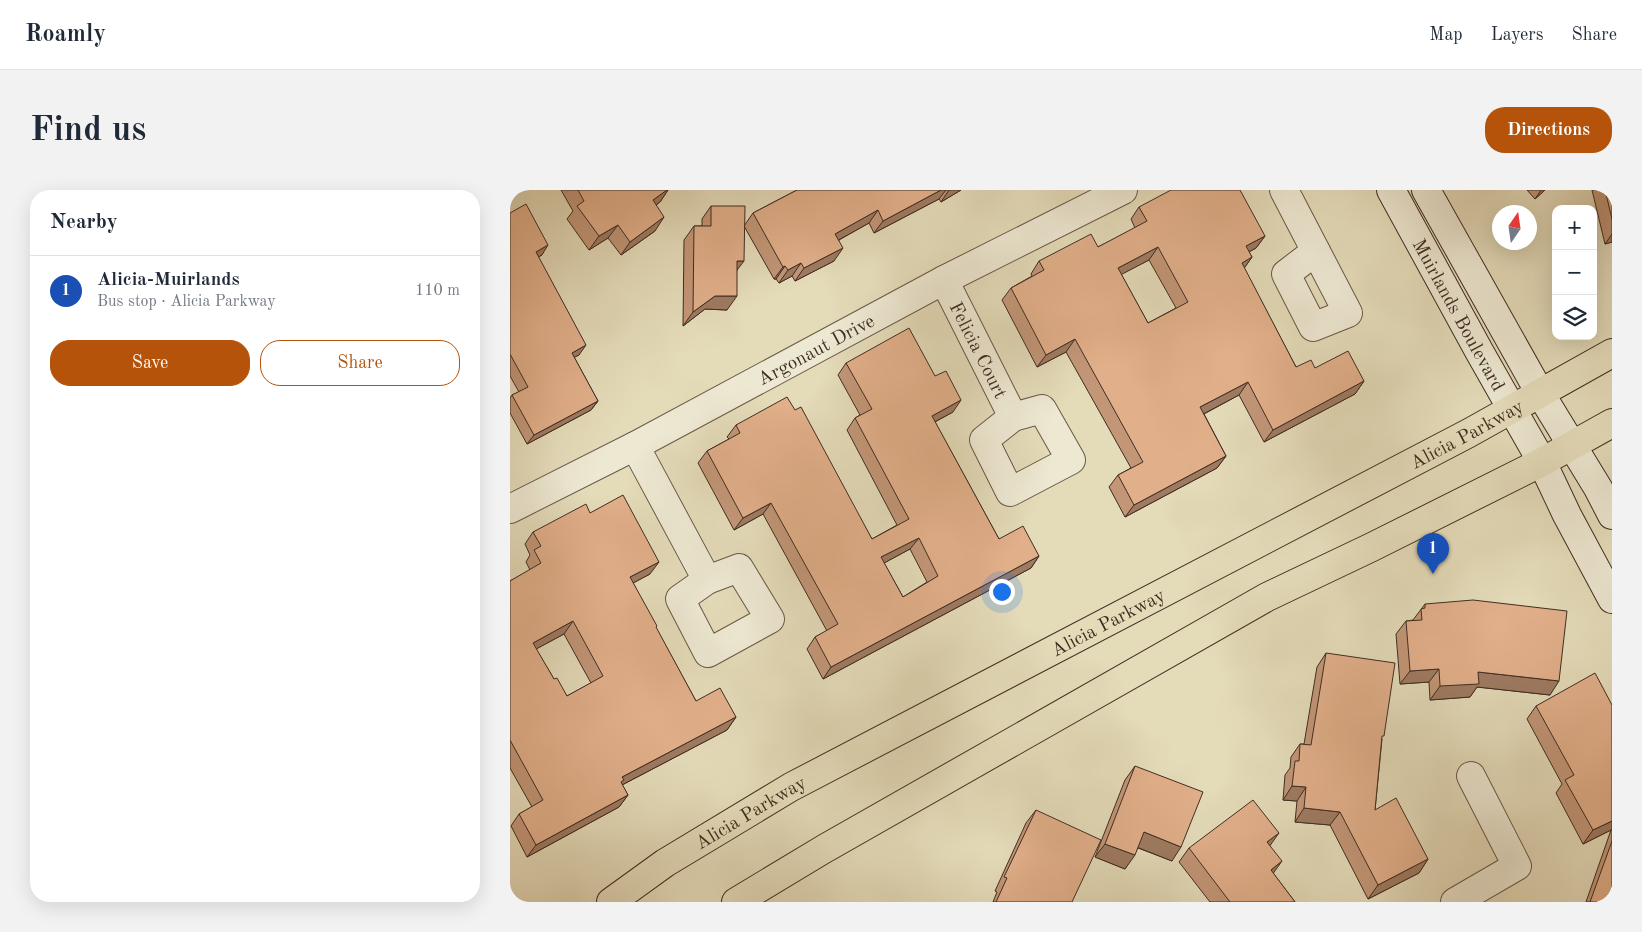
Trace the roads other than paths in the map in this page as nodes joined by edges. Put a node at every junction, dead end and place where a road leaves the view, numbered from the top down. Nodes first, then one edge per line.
1 (1123, 190) edge
2 (1284, 190) edge
3 (1391, 190) edge
4 (1426, 190) edge
5 (1316, 251) dead end
6 (944, 280) junction
7 (1612, 353) edge
8 (1540, 393) junction
9 (1512, 410) junction
10 (1013, 417) dead end
11 (1612, 423) edge
12 (635, 446) junction
13 (1571, 446) junction
14 (1542, 462) junction
15 (510, 509) edge
16 (1612, 515) edge
17 (707, 580) dead end
18 (1612, 599) edge
19 (1472, 776) dead end
20 (612, 902) edge
21 (736, 902) edge
22 (1455, 902) edge

1 - 6 street, Argonaut Drive
2 - 5 street
3 - 9 street, Muirlands Boulevard
4 - 8 street, Muirlands Boulevard
6 - 10 street, Felicia Court
6 - 12 street, Argonaut Drive
7 - 8 main road, Alicia Parkway
8 - 9 main road, Alicia Parkway
8 - 13 street, Muirlands Boulevard
9 - 14 street, Muirlands Boulevard
9 - 20 main road, Alicia Parkway
11 - 13 main road
12 - 15 street, Argonaut Drive
12 - 17 street
13 - 14 main road
13 - 16 street, Muirlands Boulevard
14 - 18 street, Muirlands Boulevard
14 - 21 main road
19 - 22 street

